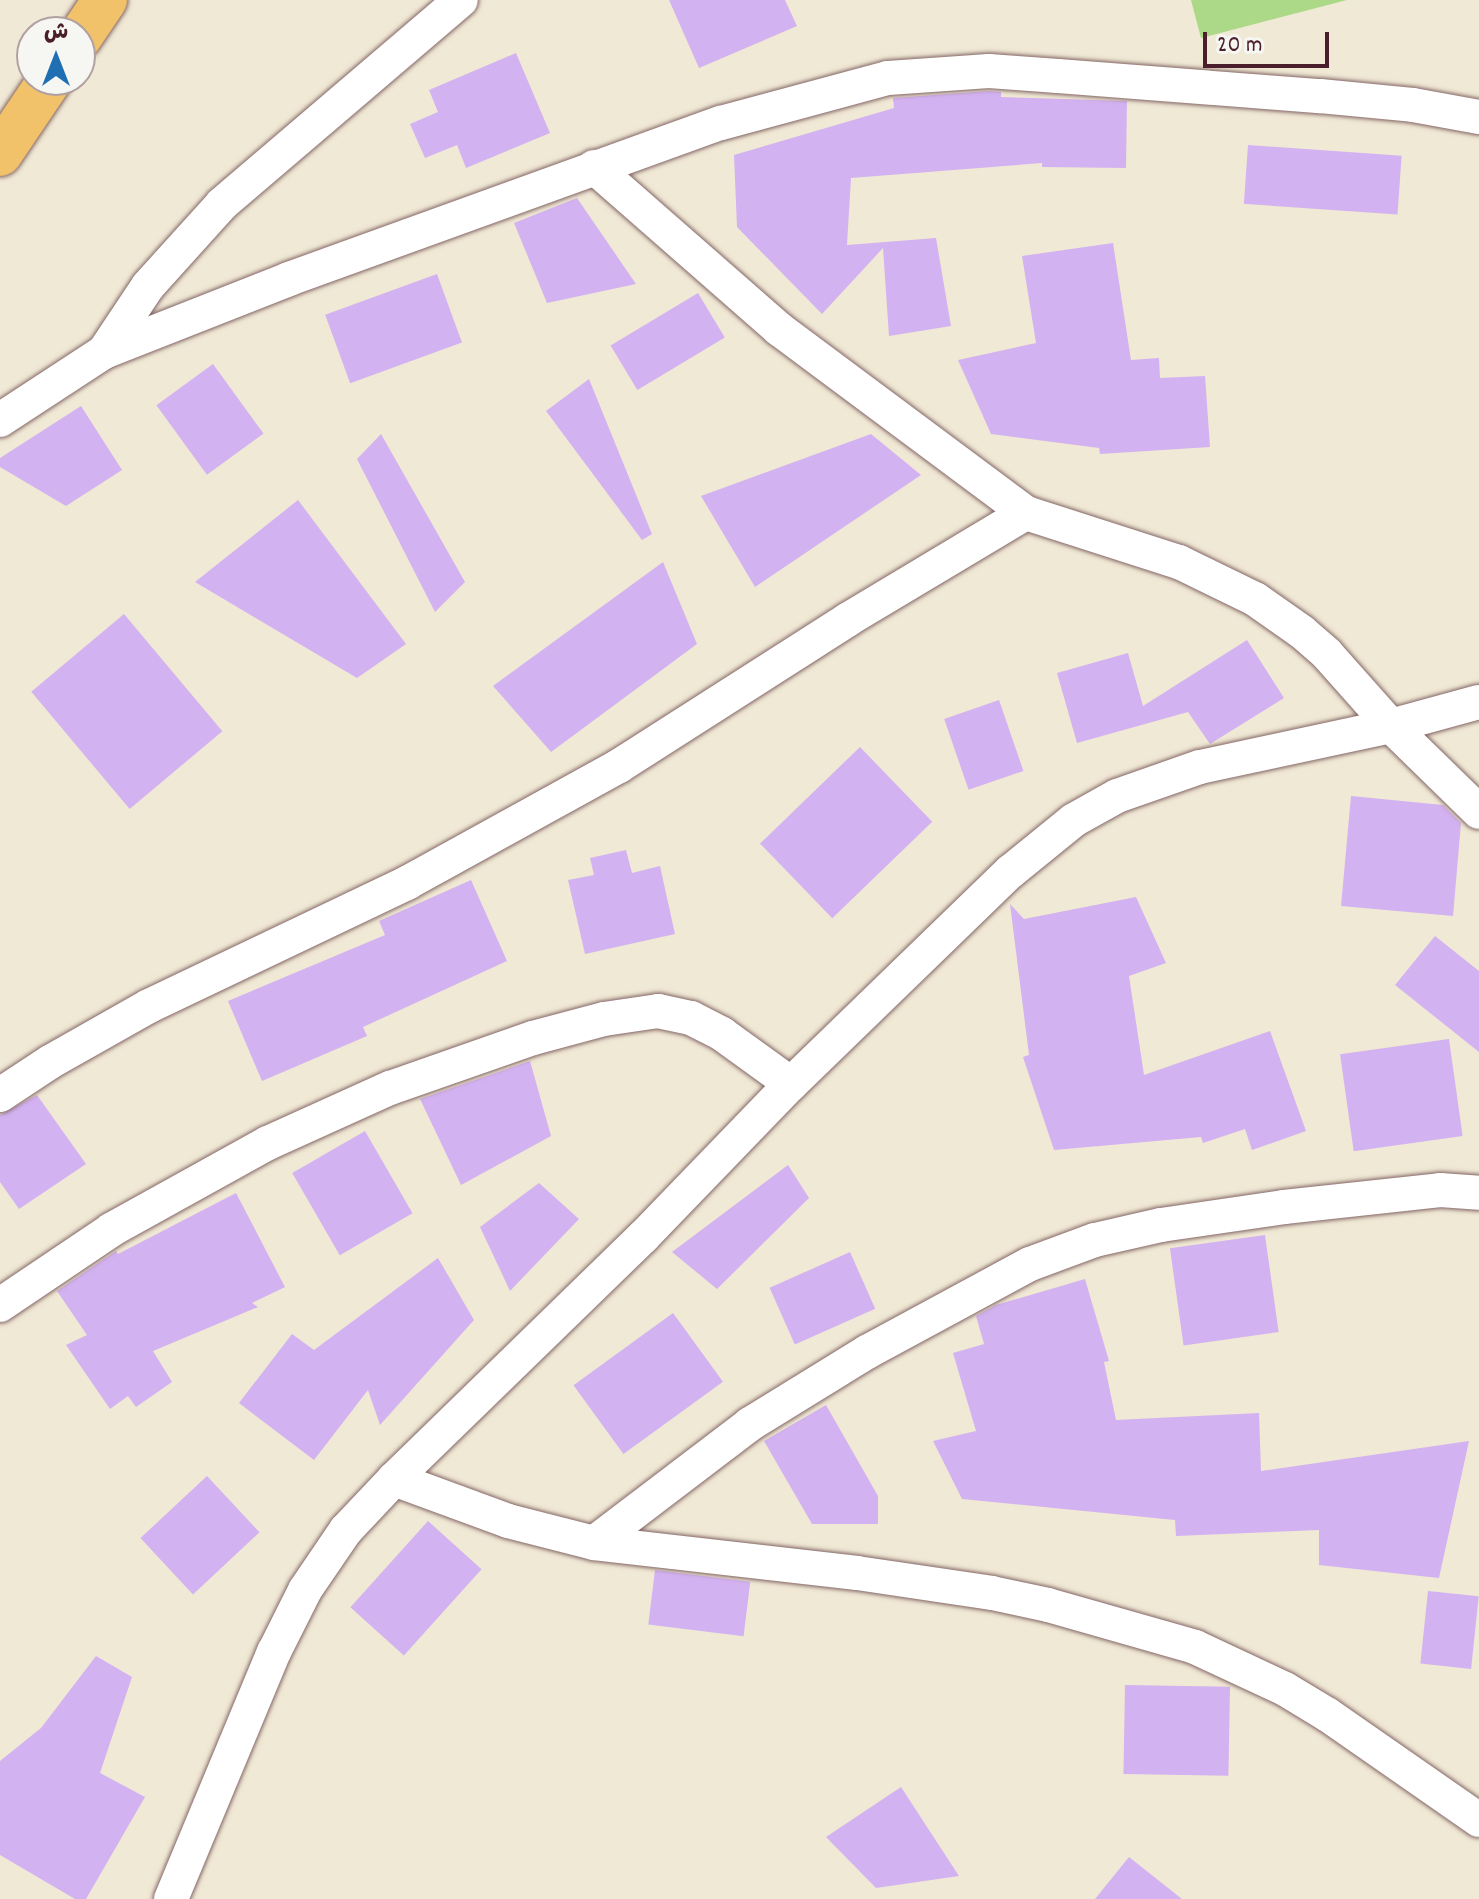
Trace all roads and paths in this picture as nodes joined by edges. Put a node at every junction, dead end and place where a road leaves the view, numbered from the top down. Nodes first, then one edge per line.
1 (461, 0) edge
2 (39, 96) edge
3 (1479, 117) edge
4 (0, 154) edge
5 (594, 167) junction
6 (104, 352) junction
7 (0, 420) edge
8 (1026, 513) junction
9 (1479, 702) edge
10 (1391, 726) junction
11 (1479, 812) edge
12 (791, 1084) junction
13 (0, 1095) edge
14 (1479, 1193) edge
15 (0, 1305) edge
16 (394, 1479) junction
17 (594, 1543) junction
18 (1479, 1820) edge
19 (171, 1899) edge

1 - 6 street
2 - 4 highway
3 - 5 street
5 - 6 street
5 - 8 street
6 - 7 street
8 - 10 street
8 - 13 street
9 - 10 street
10 - 11 street
10 - 12 street
12 - 15 street
12 - 16 street
14 - 17 street
16 - 17 street
16 - 19 street
17 - 18 street

